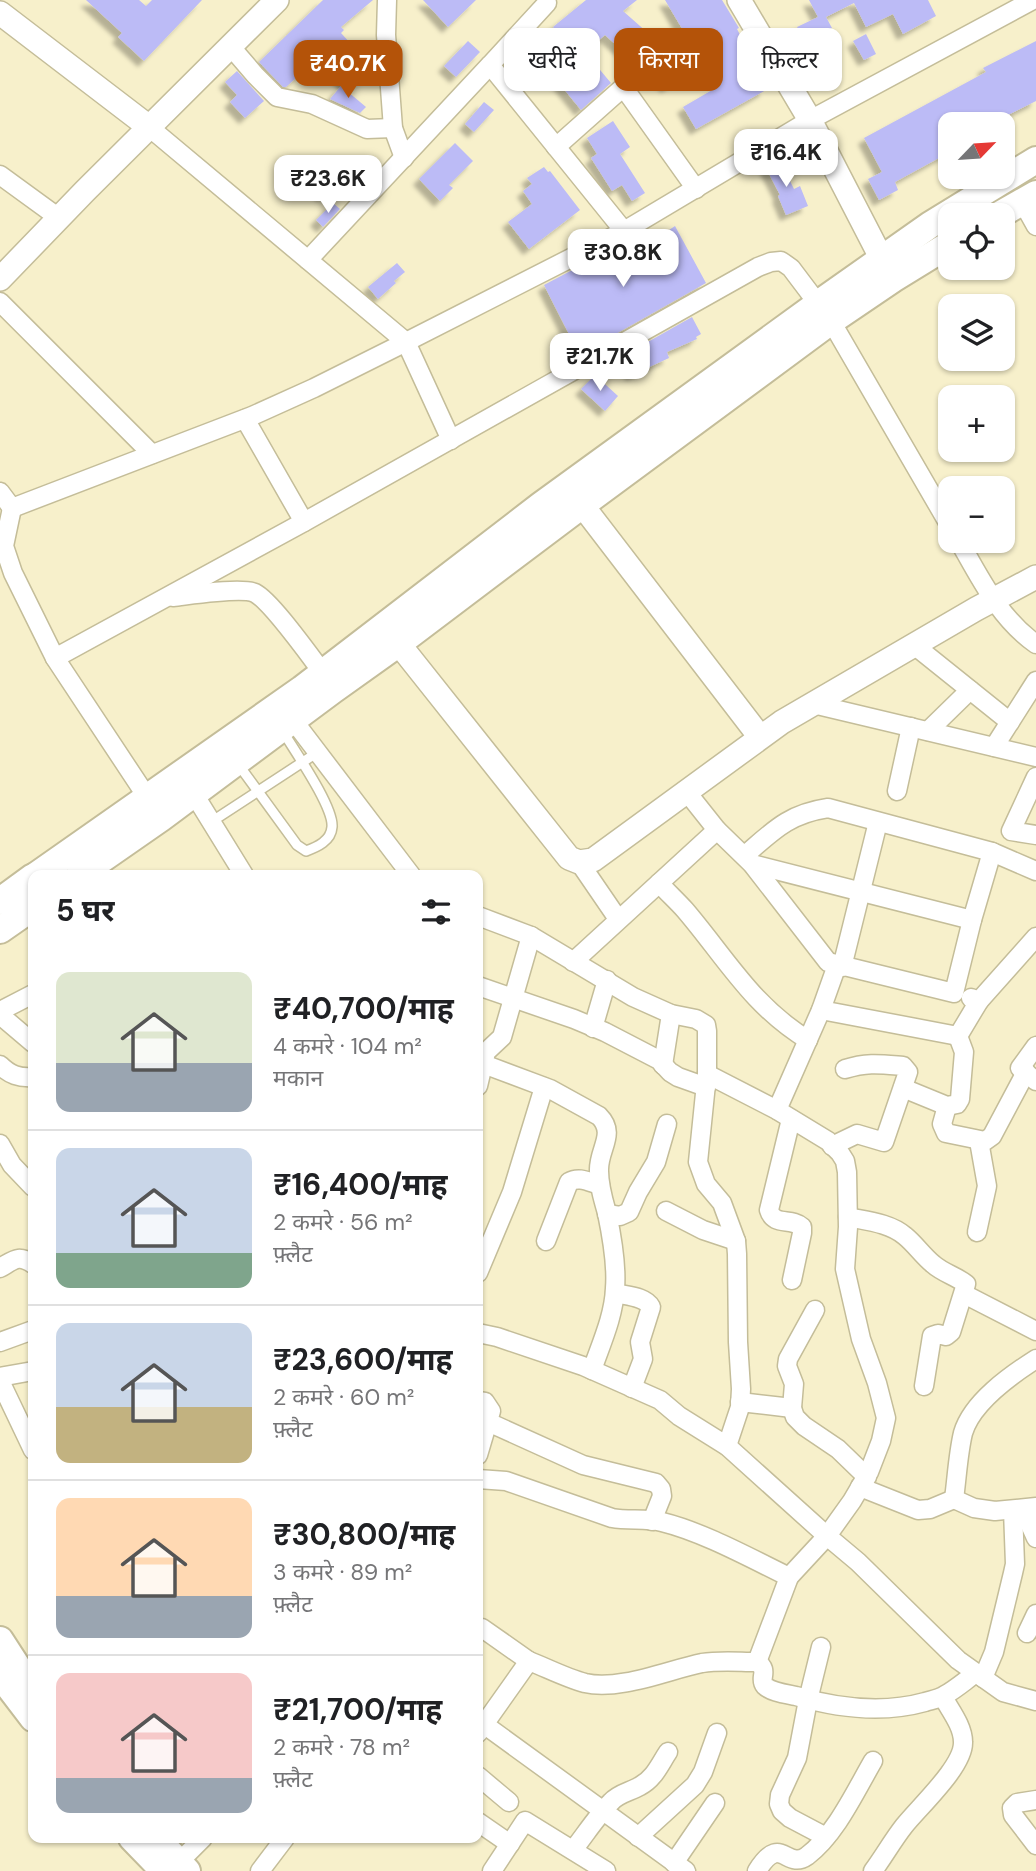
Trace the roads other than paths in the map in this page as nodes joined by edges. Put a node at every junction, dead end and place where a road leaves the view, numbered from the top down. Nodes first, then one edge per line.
1 (277, 0) edge
2 (387, 0) edge
3 (739, 0) edge
4 (1032, 0) edge
5 (548, 1) edge
6 (0, 13) edge
7 (230, 47) junction
8 (490, 65) junction
9 (621, 91) edge
10 (626, 91) edge
11 (810, 120) junction
12 (149, 127) junction
13 (393, 128) junction
14 (556, 147) junction
15 (404, 158) junction
16 (1036, 160) edge
17 (0, 174) edge
18 (696, 189) junction
19 (1029, 197) edge
20 (59, 218) junction
21 (1036, 226) edge
22 (624, 231) junction
23 (938, 249) edge
24 (308, 260) junction
25 (887, 269) junction
26 (0, 279) edge
27 (0, 302) edge
28 (825, 313) junction
29 (407, 342) junction
30 (245, 419) junction
31 (451, 440) junction
32 (152, 454) junction
33 (0, 492) edge
34 (582, 505) junction
35 (938, 506) edge
36 (12, 508) junction
37 (304, 522) junction
38 (2, 547) edge
39 (965, 553) edge
40 (1036, 577) edge
41 (166, 597) junction
42 (993, 600) junction
43 (392, 635) junction
44 (1032, 636) edge
45 (914, 645) junction
46 (55, 658) junction
47 (323, 673) junction
48 (1036, 681) edge
49 (970, 690) junction
50 (813, 704) junction
51 (1010, 722) junction
52 (287, 724) junction
53 (919, 729) junction
54 (760, 737) junction
55 (994, 747) junction
56 (318, 752) junction
57 (1036, 757) edge
58 (237, 762) junction
59 (302, 763) junction
60 (1036, 777) edge
61 (897, 790) dead end
62 (686, 791) junction
63 (259, 792) junction
64 (194, 794) junction
65 (147, 797) junction
66 (211, 822) junction
67 (878, 822) junction
68 (717, 830) junction
69 (1011, 831) junction
70 (1036, 835) edge
71 (997, 854) junction
72 (748, 860) junction
73 (579, 862) junction
74 (44, 870) edge
75 (86, 870) edge
76 (241, 870) edge
77 (407, 870) edge
78 (1036, 871) edge
79 (28, 881) edge
80 (659, 883) junction
81 (861, 892) junction
82 (0, 901) edge
83 (28, 910) edge
84 (618, 919) junction
85 (483, 920) edge
86 (972, 920) junction
87 (0, 930) edge
88 (531, 936) junction
89 (1036, 937) edge
90 (573, 962) junction
91 (840, 966) junction
92 (607, 980) junction
93 (483, 988) edge
94 (954, 993) junction
95 (28, 997) edge
96 (513, 999) junction
97 (979, 1001) junction
98 (821, 1010) junction
99 (0, 1013) edge
100 (671, 1014) junction
101 (593, 1028) junction
102 (958, 1036) junction
103 (28, 1038) edge
104 (808, 1040) junction
105 (1036, 1046) edge
106 (483, 1059) edge
107 (483, 1064) edge
108 (0, 1065) edge
109 (663, 1065) junction
110 (845, 1069) dead end
111 (1031, 1077) edge
112 (28, 1078) edge
113 (706, 1080) junction
114 (544, 1087) junction
115 (903, 1087) junction
116 (947, 1105) junction
117 (784, 1115) junction
118 (667, 1124) dead end
119 (979, 1141) junction
120 (0, 1144) edge
121 (832, 1146) junction
122 (28, 1182) edge
123 (600, 1185) junction
124 (666, 1211) dead end
125 (607, 1214) junction
126 (848, 1217) junction
127 (977, 1232) dead end
128 (546, 1241) dead end
129 (736, 1241) junction
130 (28, 1261) edge
131 (483, 1261) edge
132 (0, 1268) edge
133 (792, 1280) dead end
134 (615, 1293) junction
135 (964, 1294) junction
136 (815, 1310) dead end
137 (1036, 1331) edge
138 (28, 1332) edge
139 (483, 1334) edge
140 (0, 1342) edge
141 (1036, 1359) edge
142 (592, 1370) junction
143 (28, 1372) edge
144 (0, 1379) edge
145 (924, 1386) dead end
146 (632, 1388) junction
147 (483, 1402) edge
148 (740, 1402) junction
149 (792, 1408) junction
150 (488, 1422) junction
151 (483, 1438) edge
152 (28, 1439) edge
153 (727, 1446) junction
154 (483, 1479) edge
155 (863, 1482) junction
156 (954, 1499) junction
157 (1024, 1508) edge
158 (652, 1521) junction
159 (827, 1536) junction
160 (1036, 1538) edge
161 (789, 1577) junction
162 (1036, 1614) edge
163 (483, 1629) edge
164 (1027, 1633) dead end
165 (0, 1640) edge
166 (821, 1647) dead end
167 (529, 1661) junction
168 (757, 1662) junction
169 (0, 1675) edge
170 (980, 1675) junction
171 (28, 1683) edge
172 (943, 1697) junction
173 (808, 1700) junction
174 (1036, 1701) edge
175 (28, 1711) edge
176 (483, 1722) edge
177 (483, 1728) edge
178 (718, 1733) dead end
179 (668, 1752) dead end
180 (873, 1761) dead end
181 (483, 1780) edge
182 (1036, 1800) edge
183 (509, 1802) dead end
184 (715, 1803) dead end
185 (603, 1812) junction
186 (483, 1825) edge
187 (638, 1837) junction
188 (826, 1837) junction
189 (139, 1843) edge
190 (195, 1843) edge
191 (281, 1843) edge
192 (510, 1844) junction
193 (1036, 1845) edge
194 (573, 1850) junction
195 (164, 1862) edge
196 (680, 1867) edge
197 (595, 1868) edge
198 (260, 1871) edge
199 (492, 1871) edge
200 (757, 1871) edge
201 (873, 1871) edge

1 - 7 street
2 - 13 street
3 - 11 street
4 - 11 street
5 - 8 street
6 - 12 street
7 - 12 street
7 - 13 street
8 - 14 street
8 - 15 street
9 - 14 street
10 - 18 street
11 - 18 street
11 - 25 street
12 - 20 street
12 - 24 street
13 - 15 street
14 - 22 street
15 - 24 street
16 - 25 main road
17 - 20 street
18 - 22 street
19 - 21 street
20 - 26 street
22 - 29 street
23 - 25 main road
24 - 29 street
25 - 28 main road
27 - 32 street
28 - 31 street
28 - 34 main road
28 - 35 street
28 - 43 main road
29 - 30 street
29 - 31 street
30 - 32 street
30 - 37 street
31 - 37 street
32 - 36 street
33 - 36 street
34 - 43 main road
34 - 54 street
36 - 38 street
37 - 41 street
38 - 46 street
39 - 42 street
40 - 42 street
41 - 46 street
41 - 47 street
42 - 44 street
42 - 45 street
43 - 47 main road
43 - 52 main road
43 - 73 street
45 - 49 street
45 - 50 street
46 - 65 street
47 - 65 main road
48 - 51 street
49 - 51 street
49 - 53 street
50 - 53 street
50 - 54 street
51 - 55 street
52 - 56 street
52 - 58 main road
52 - 59 lane
53 - 55 street
53 - 61 street
54 - 62 street
55 - 57 street
56 - 59 lane
56 - 77 street
58 - 63 lane
58 - 64 main road
59 - 63 lane
59 - 63 lane
60 - 69 street
62 - 68 street
62 - 73 street
63 - 66 lane
64 - 66 street
64 - 75 main road
65 - 74 main road
66 - 76 street
67 - 71 street
67 - 72 street
67 - 81 street
68 - 72 street
68 - 80 street
69 - 70 street
69 - 71 street
71 - 78 street
71 - 86 street
72 - 81 street
72 - 91 street
73 - 84 street
79 - 82 main road
80 - 84 street
80 - 104 street
81 - 86 street
81 - 91 street
83 - 87 main road
84 - 90 street
85 - 88 street
86 - 94 street
88 - 90 street
88 - 96 street
89 - 97 street
90 - 92 street
91 - 94 street
91 - 98 street
92 - 100 street
92 - 101 street
93 - 96 street
94 - 97 street
95 - 99 street
96 - 101 street
96 - 106 street
97 - 102 street
98 - 102 street
98 - 104 street
99 - 103 street
100 - 109 street
100 - 113 street
101 - 109 street
102 - 116 street
104 - 117 street
105 - 111 street
107 - 114 street
108 - 112 street
109 - 113 street
110 - 115 street
111 - 119 street
113 - 117 street
113 - 129 street
114 - 123 street
114 - 131 street
115 - 116 street
115 - 121 street
116 - 119 street
117 - 121 street
117 - 133 street
118 - 125 street
119 - 127 street
120 - 122 street
121 - 126 street
123 - 125 street
123 - 128 street
124 - 129 street
125 - 134 street
126 - 135 street
126 - 155 street
129 - 148 street
130 - 132 street
134 - 142 street
134 - 146 street
135 - 137 street
135 - 145 street
136 - 149 street
138 - 140 street
139 - 142 street
141 - 156 street
142 - 146 street
143 - 144 street
144 - 152 street
146 - 153 street
147 - 150 street
148 - 149 street
148 - 153 street
149 - 155 street
150 - 151 street
150 - 158 street
153 - 159 street
154 - 158 street
155 - 156 street
155 - 159 street
156 - 157 street
157 - 160 street
157 - 170 street
158 - 161 street
159 - 161 street
159 - 170 street
161 - 168 street
162 - 164 street
163 - 167 street
165 - 171 main road
166 - 173 street
167 - 168 street
167 - 176 street
168 - 173 street
169 - 175 main road
170 - 172 street
170 - 174 street
172 - 173 street
172 - 201 street
173 - 188 street
177 - 185 street
178 - 187 street
179 - 185 street
180 - 188 street
181 - 183 street
182 - 193 street
184 - 196 street
185 - 187 street
185 - 194 street
186 - 192 street
187 - 196 street
188 - 200 street
189 - 195 main road
190 - 195 street
191 - 198 street
192 - 194 street
192 - 199 street
194 - 197 street

